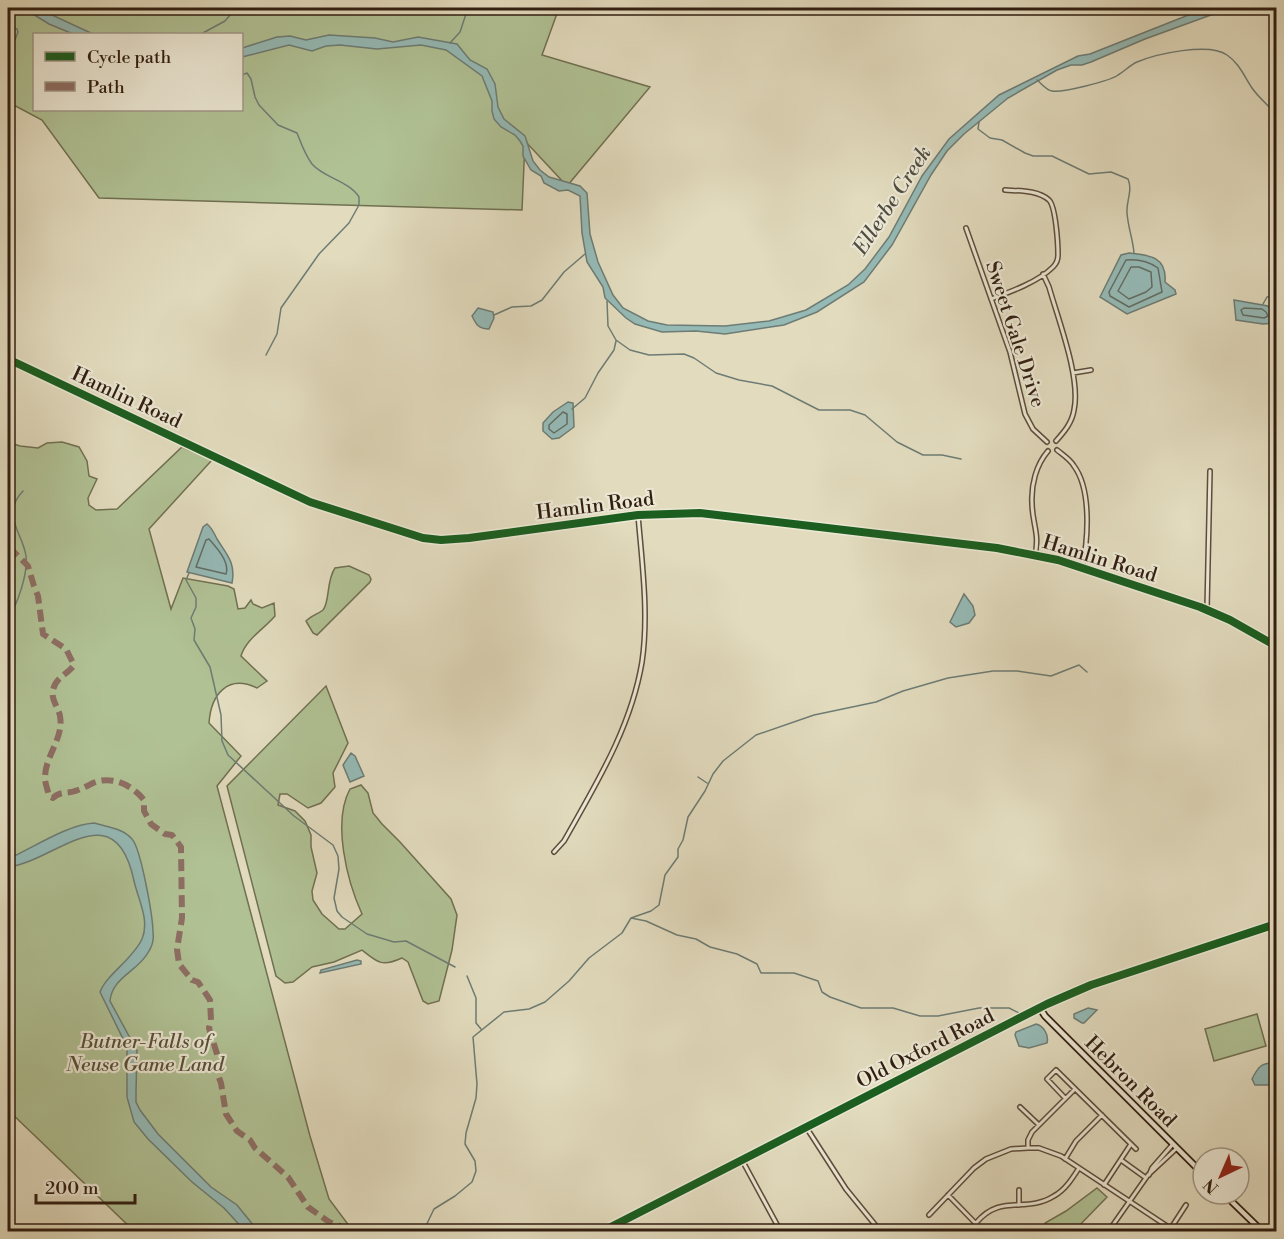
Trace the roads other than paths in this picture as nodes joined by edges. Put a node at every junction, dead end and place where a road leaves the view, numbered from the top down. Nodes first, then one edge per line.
1 (1005, 190) dead end
2 (966, 228) dead end
3 (1043, 274) junction
4 (991, 299) junction
5 (8, 359) edge
6 (1091, 370) dead end
7 (1072, 373) junction
8 (1056, 441) junction
9 (1047, 442) junction
10 (1057, 450) junction
11 (1048, 451) junction
12 (1209, 471) dead end
13 (638, 516) junction
14 (1035, 555) junction
15 (1082, 568) junction
16 (1207, 609) junction
17 (1276, 638) edge
18 (1275, 645) edge
19 (554, 852) dead end
20 (1276, 924) edge
21 (1040, 1008) junction
22 (1075, 1089) junction
23 (1065, 1098) junction
24 (1020, 1107) dead end
25 (1102, 1115) junction
26 (1039, 1125) junction
27 (806, 1127) junction
28 (1131, 1144) junction
29 (1175, 1146) junction
30 (1028, 1148) junction
31 (1136, 1149) dead end
32 (1065, 1159) junction
33 (742, 1160) junction
34 (1120, 1160) junction
35 (1191, 1162) edge
36 (1079, 1168) junction
37 (1147, 1176) junction
38 (1104, 1185) junction
39 (1019, 1190) dead end
40 (948, 1195) junction
41 (1130, 1201) junction
42 (1019, 1205) junction
43 (1186, 1205) dead end
44 (1236, 1206) edge
45 (929, 1215) dead end
46 (976, 1223) junction
47 (1171, 1228) junction
48 (601, 1232) edge
49 (781, 1232) edge
50 (882, 1232) edge
51 (984, 1232) edge
52 (1108, 1232) edge
53 (1176, 1232) edge
54 (1263, 1232) edge

1 - 3 street
2 - 4 street, Sweet Gale Drive
3 - 4 street
3 - 7 street
4 - 9 street, Sweet Gale Drive
5 - 13 street, Hamlin Road
6 - 7 street
7 - 8 street
8 - 9 street
8 - 10 street
9 - 11 street
10 - 11 street
10 - 15 street
11 - 14 street
12 - 16 street
13 - 14 street, Hamlin Road
13 - 19 street
14 - 15 street, Hamlin Road
15 - 16 street, Hamlin Road
16 - 18 street, Hamlin Road
17 - 18 street
20 - 21 street, Old Oxford Road
21 - 27 street, Old Oxford Road
21 - 29 street, Hebron Road
22 - 23 street
22 - 23 street
22 - 25 street
23 - 26 street
24 - 26 street
25 - 28 street
25 - 32 street
26 - 30 street
27 - 33 street, Old Oxford Road
27 - 50 street
28 - 31 street
28 - 34 street
29 - 35 street, Hebron Road
29 - 37 street
30 - 32 street
30 - 40 street
32 - 36 street
33 - 48 street, Old Oxford Road
33 - 49 street
34 - 37 street
34 - 38 street
36 - 38 street
36 - 42 street
37 - 41 street
38 - 41 street
39 - 42 street
40 - 45 street
40 - 46 street
41 - 47 street
41 - 52 street
42 - 46 street
43 - 47 street
44 - 54 street
46 - 51 street
47 - 53 street

